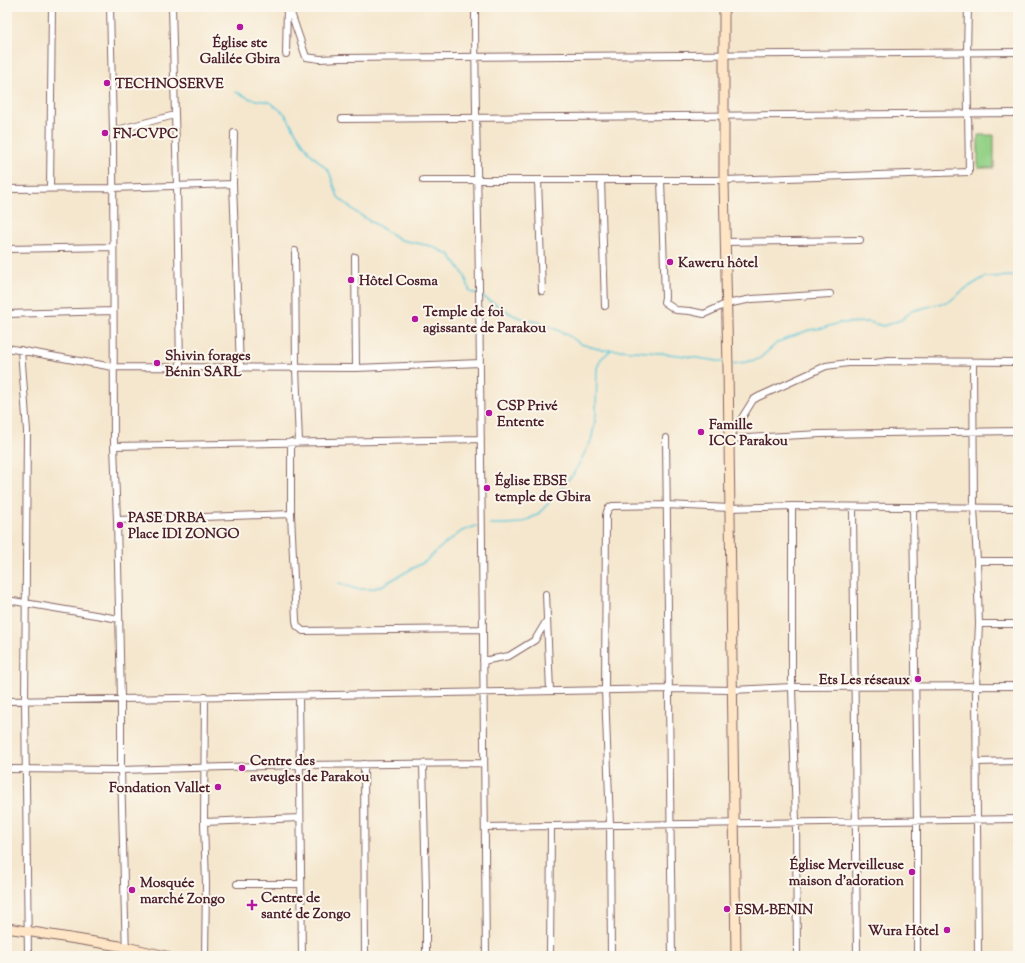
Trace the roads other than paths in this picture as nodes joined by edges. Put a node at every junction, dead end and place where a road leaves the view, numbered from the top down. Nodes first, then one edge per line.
1 (52, 7) edge
2 (110, 7) edge
3 (172, 7) edge
4 (288, 7) edge
5 (475, 7) edge
6 (724, 7) edge
7 (968, 7) edge
8 (966, 52) junction
9 (1018, 52) edge
10 (286, 54) dead end
11 (724, 54) junction
12 (475, 56) junction
13 (968, 113) junction
14 (1018, 113) edge
15 (175, 115) junction
16 (723, 115) junction
17 (476, 118) junction
18 (342, 119) dead end
19 (113, 131) junction
20 (234, 133) dead end
21 (423, 180) dead end
22 (476, 180) junction
23 (538, 180) junction
24 (601, 180) junction
25 (661, 180) junction
26 (724, 180) junction
27 (234, 184) junction
28 (177, 186) junction
29 (50, 188) junction
30 (112, 188) junction
31 (7, 189) edge
32 (860, 240) dead end
33 (725, 242) junction
34 (113, 248) junction
35 (7, 249) edge
36 (295, 251) dead end
37 (355, 257) dead end
38 (542, 291) dead end
39 (830, 294) dead end
40 (726, 304) junction
41 (605, 306) dead end
42 (113, 311) junction
43 (7, 314) edge
44 (7, 348) edge
45 (21, 350) junction
46 (973, 362) junction
47 (1018, 362) edge
48 (480, 364) junction
49 (113, 367) junction
50 (180, 368) junction
51 (240, 368) junction
52 (296, 368) junction
53 (356, 368) junction
54 (974, 432) junction
55 (1018, 432) edge
56 (666, 438) dead end
57 (481, 439) junction
58 (729, 439) junction
59 (291, 442) junction
60 (299, 442) junction
61 (114, 446) junction
62 (667, 505) junction
63 (792, 506) junction
64 (852, 507) junction
65 (913, 507) junction
66 (730, 508) junction
67 (974, 508) junction
68 (1018, 508) edge
69 (291, 514) junction
70 (117, 520) junction
71 (977, 561) junction
72 (1018, 561) edge
73 (546, 594) dead end
74 (7, 600) edge
75 (26, 603) junction
76 (119, 619) junction
77 (547, 620) junction
78 (979, 624) junction
79 (1018, 624) edge
80 (483, 629) junction
81 (483, 661) junction
82 (976, 686) junction
83 (1018, 686) edge
84 (792, 687) junction
85 (854, 687) junction
86 (915, 687) junction
87 (670, 689) junction
88 (604, 690) junction
89 (732, 690) junction
90 (550, 691) junction
91 (484, 692) junction
92 (298, 696) junction
93 (205, 698) junction
94 (121, 699) junction
95 (7, 701) edge
96 (25, 701) junction
97 (976, 762) junction
98 (1018, 762) edge
99 (484, 763) junction
100 (300, 764) junction
101 (364, 764) junction
102 (424, 764) junction
103 (204, 767) junction
104 (26, 768) junction
105 (7, 769) edge
106 (121, 770) junction
107 (300, 818) junction
108 (1018, 819) edge
109 (977, 820) junction
110 (917, 821) junction
111 (204, 822) junction
112 (796, 822) junction
113 (856, 822) junction
114 (734, 823) junction
115 (671, 824) junction
116 (610, 825) junction
117 (551, 826) junction
118 (485, 827) junction
119 (237, 884) dead end
120 (301, 884) junction
121 (7, 928) edge
122 (28, 932) junction
123 (126, 951) edge
124 (28, 956) edge
125 (166, 956) edge
126 (205, 956) edge
127 (302, 956) edge
128 (365, 956) edge
129 (426, 956) edge
130 (486, 956) edge
131 (550, 956) edge
132 (611, 956) edge
133 (672, 956) edge
134 (736, 956) edge
135 (797, 956) edge
136 (857, 956) edge
137 (917, 956) edge
138 (978, 956) edge

1 - 29 street
2 - 19 street
3 - 15 street
4 - 10 street
4 - 12 street
5 - 12 street
6 - 11 street
7 - 8 street
8 - 9 street
8 - 11 street
8 - 13 street
11 - 12 street
11 - 16 street
12 - 17 street
13 - 14 street
13 - 16 street
13 - 26 street
15 - 19 street
15 - 28 street
16 - 17 street
16 - 26 street
17 - 18 street
17 - 22 street
19 - 30 street
20 - 27 street
21 - 22 street
22 - 23 street
22 - 48 street
23 - 24 street
23 - 38 street
24 - 25 street
24 - 41 street
25 - 26 street
25 - 40 street
26 - 33 street
27 - 28 street
27 - 51 street
28 - 30 street
28 - 50 street
29 - 30 street
29 - 31 street
30 - 34 street
32 - 33 street
33 - 40 street
34 - 35 street
34 - 42 street
36 - 52 street
37 - 53 street
39 - 40 street
40 - 58 street
42 - 43 street
42 - 49 street
44 - 45 street
45 - 49 street
45 - 75 street
46 - 47 street
46 - 54 street
46 - 58 street
48 - 53 street
48 - 57 street
49 - 50 street
49 - 61 street
50 - 51 street
51 - 52 street
52 - 53 street
52 - 60 street
54 - 55 street
54 - 58 street
54 - 67 street
56 - 62 street
57 - 60 street
57 - 80 street
58 - 66 street
59 - 60 street
59 - 61 street
59 - 69 street
61 - 70 street
62 - 66 street
62 - 87 street
62 - 88 street
63 - 64 street
63 - 66 street
63 - 84 street
64 - 65 street
64 - 85 street
65 - 67 street
65 - 86 street
66 - 89 street
67 - 68 street
67 - 71 street
69 - 70 street
69 - 80 street
70 - 76 street
71 - 72 street
71 - 78 street
73 - 77 street
74 - 75 street
75 - 76 street
75 - 96 street
76 - 94 street
77 - 81 street
77 - 90 street
78 - 79 street
78 - 82 street
80 - 81 street
81 - 91 street
82 - 83 street
82 - 86 street
82 - 97 street
84 - 85 street
84 - 89 street
84 - 112 street
85 - 86 street
85 - 113 street
86 - 110 street
87 - 88 street
87 - 89 street
87 - 115 street
88 - 90 street
88 - 116 street
89 - 114 street
90 - 91 street
91 - 92 street
91 - 99 street
92 - 93 street
92 - 100 street
93 - 94 street
93 - 103 street
94 - 96 street
94 - 106 street
95 - 96 street
96 - 104 street
97 - 98 street
97 - 109 street
99 - 102 street
99 - 118 street
100 - 101 street
100 - 103 street
100 - 107 street
101 - 102 street
101 - 128 street
102 - 129 street
103 - 106 street
103 - 111 street
104 - 105 street
104 - 106 street
104 - 122 street
106 - 123 street
107 - 111 street
107 - 120 street
108 - 109 street
109 - 110 street
109 - 138 street
110 - 113 street
110 - 137 street
111 - 126 street
112 - 113 street
112 - 114 street
112 - 135 street
113 - 136 street
114 - 115 street
114 - 134 street
115 - 116 street
115 - 133 street
116 - 117 street
116 - 132 street
117 - 118 street
117 - 131 street
118 - 130 street
119 - 120 street
120 - 127 street
121 - 122 street
122 - 123 street
122 - 124 street
123 - 125 street

